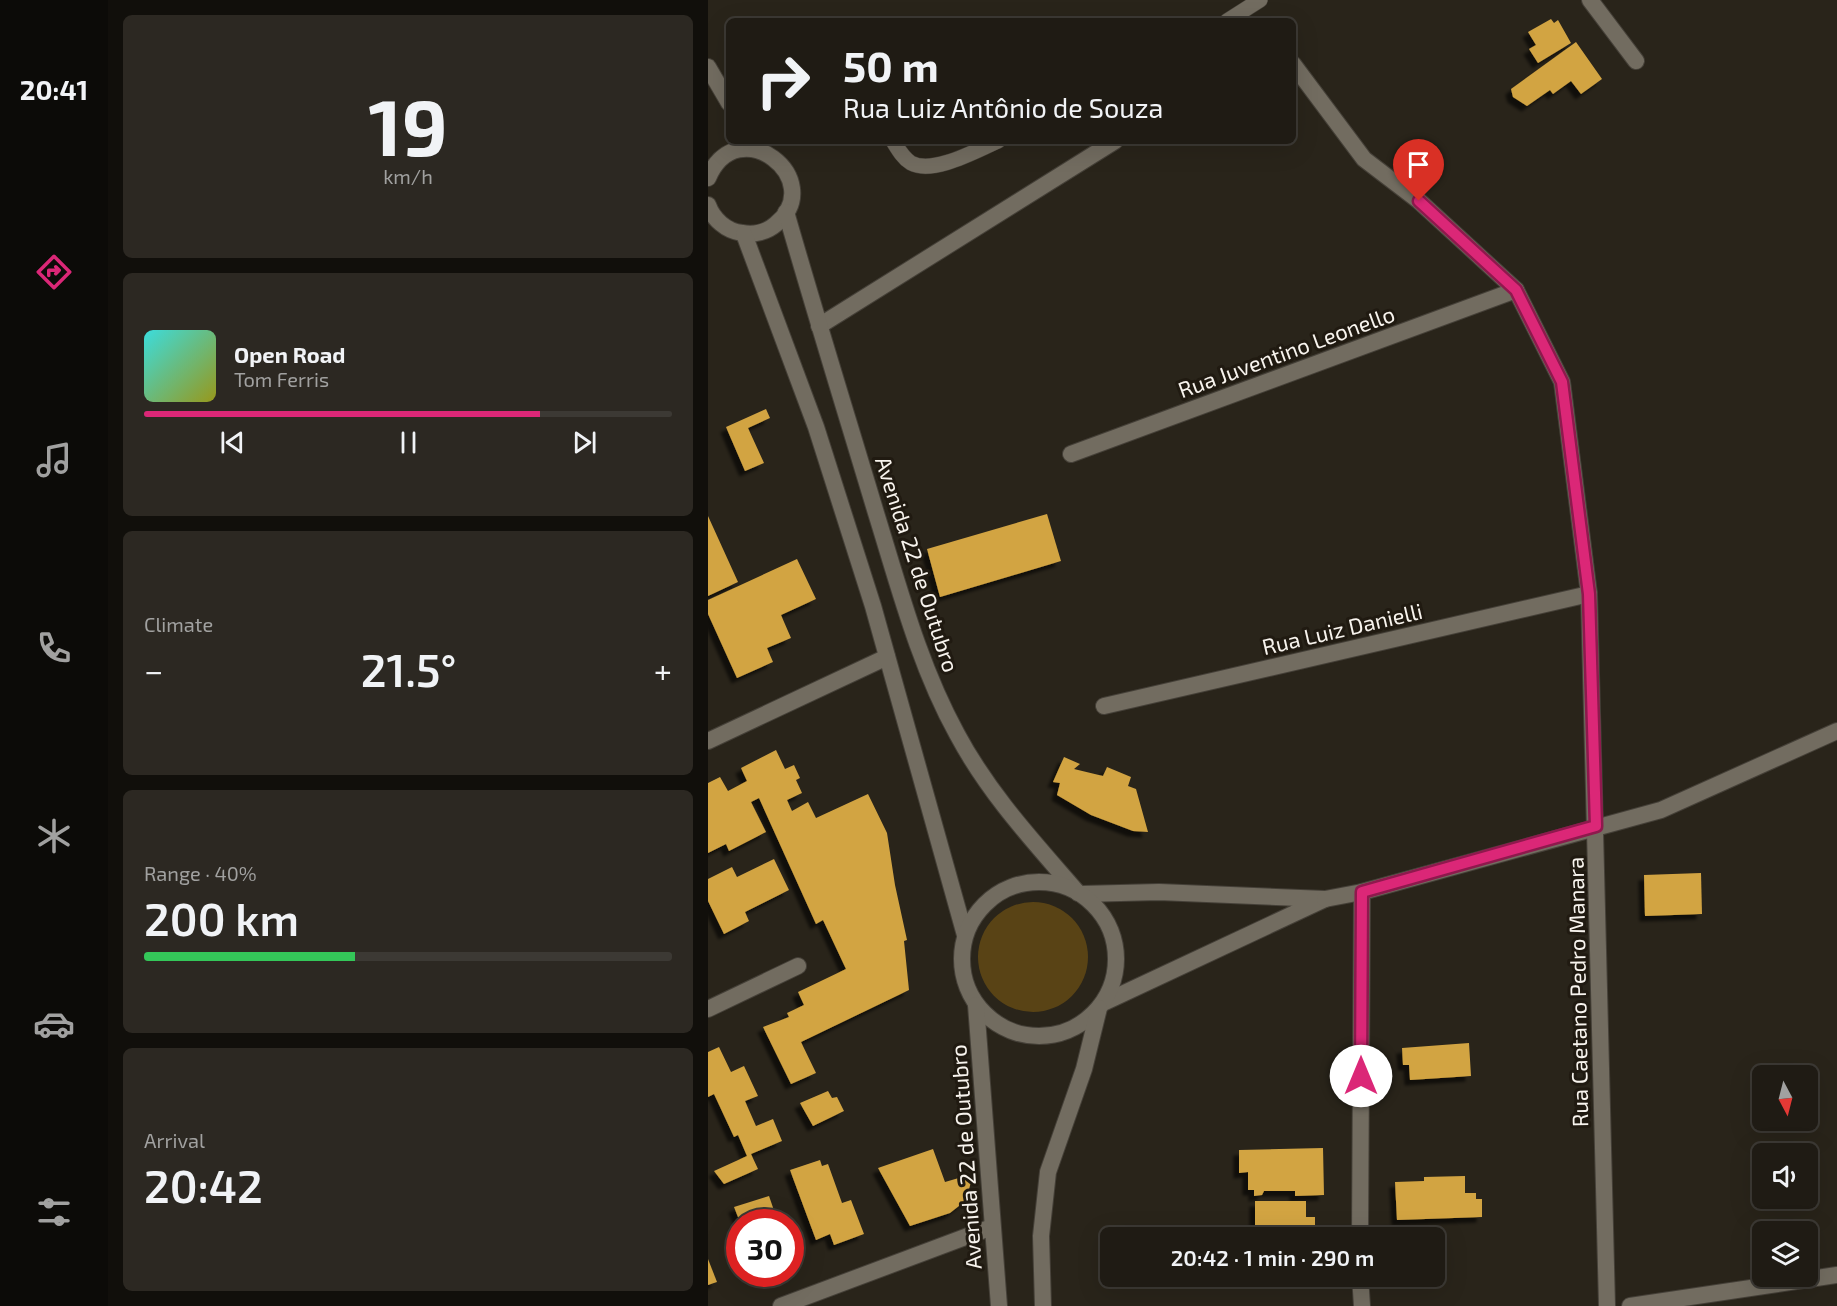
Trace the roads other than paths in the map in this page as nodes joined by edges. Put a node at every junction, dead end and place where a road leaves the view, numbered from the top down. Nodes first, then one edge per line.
1 (1260, 0) edge
2 (1590, 0) edge
3 (1232, 18) edge
4 (1636, 61) dead end
5 (708, 67) edge
6 (1296, 68) edge
7 (726, 98) edge
8 (895, 144) edge
9 (991, 144) edge
10 (1110, 144) edge
11 (754, 145) edge
12 (710, 169) edge
13 (709, 209) edge
14 (786, 213) junction
15 (744, 234) junction
16 (1516, 290) junction
17 (819, 326) junction
18 (1071, 454) dead end
19 (1589, 594) junction
20 (887, 657) junction
21 (1104, 706) dead end
22 (1836, 735) edge
23 (708, 741) edge
24 (1596, 826) junction
25 (1362, 892) junction
26 (1079, 893) junction
27 (1325, 899) junction
28 (964, 935) junction
29 (798, 966) dead end
30 (976, 1005) junction
31 (1101, 1006) junction
32 (708, 1010) edge
33 (992, 1227) junction
34 (1360, 1227) edge
35 (1837, 1275) edge
36 (1361, 1287) edge
37 (781, 1306) edge
38 (999, 1306) edge
39 (1043, 1306) edge
40 (1362, 1306) edge
41 (1607, 1306) edge
42 (1630, 1306) edge

1 - 3 lane
2 - 4 street
5 - 7 street
6 - 16 street, Rua Caetano Pedro Manara
8 - 9 lane
10 - 17 street
11 - 12 street, Avenida 22 de Outubro
11 - 14 street, Avenida 22 de Outubro
13 - 15 street
14 - 15 street
14 - 17 street, Avenida 22 de Outubro
15 - 20 street
16 - 18 street, Rua Juventino Leonello
16 - 19 street, Rua Caetano Pedro Manara
17 - 26 street, Avenida 22 de Outubro
19 - 21 street, Rua Luiz Danielli
19 - 24 street, Rua Caetano Pedro Manara
20 - 23 street
20 - 28 street
22 - 24 street
24 - 25 street
24 - 41 street, Rua Caetano Pedro Manara
25 - 27 street
25 - 34 street
26 - 27 street
26 - 28 street
26 - 31 street
27 - 31 street
28 - 30 street
29 - 32 street
30 - 31 street
30 - 33 street, Avenida 22 de Outubro
31 - 39 street
33 - 37 street
33 - 38 street, Avenida 22 de Outubro
35 - 42 street
36 - 40 street

